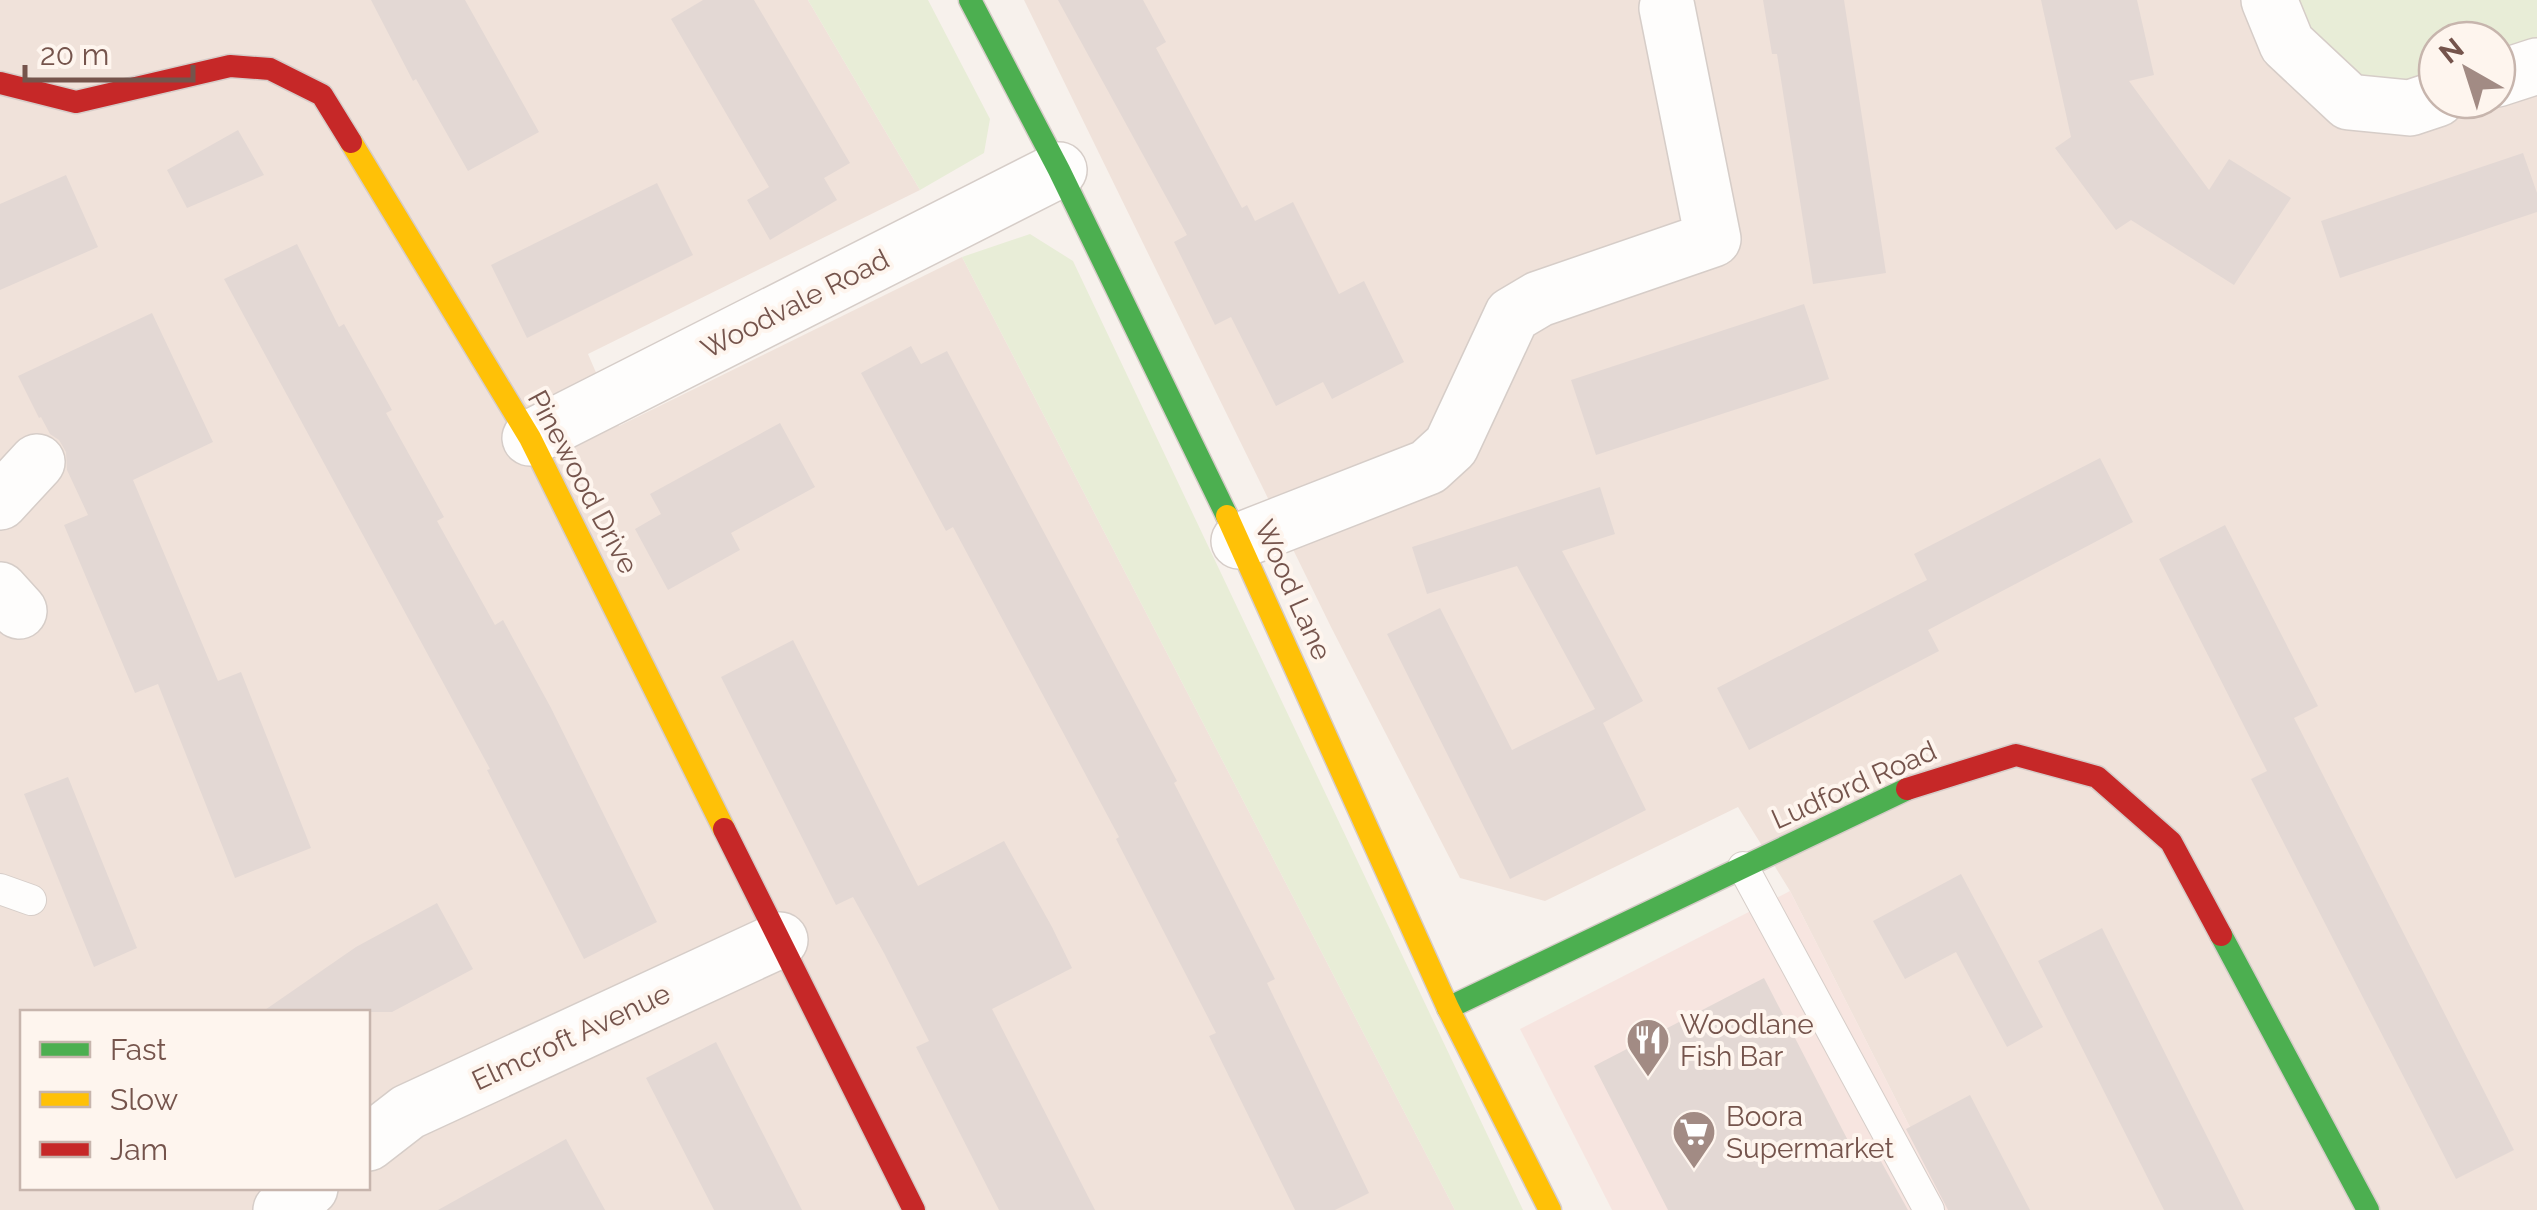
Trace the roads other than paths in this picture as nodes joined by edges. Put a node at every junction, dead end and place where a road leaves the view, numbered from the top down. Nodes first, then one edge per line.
1 (970, 0) edge
2 (2270, 0) edge
3 (1667, 8) dead end
4 (0, 83) edge
5 (2417, 106) edge
6 (1060, 170) junction
7 (530, 438) junction
8 (37, 462) dead end
9 (0, 502) edge
10 (1239, 541) junction
11 (1744, 867) junction
12 (0, 888) edge
13 (31, 900) dead end
14 (780, 940) junction
15 (1448, 1008) junction
16 (370, 1142) edge
17 (307, 1190) edge
18 (281, 1210) edge
19 (914, 1210) edge
20 (1550, 1210) edge
21 (1928, 1210) edge
22 (2368, 1210) edge

1 - 6 street, Wood Lane
2 - 5 street
3 - 10 street
4 - 7 street, Pinewood Drive
6 - 7 street, Woodvale Road
6 - 10 street, Wood Lane
7 - 14 street, Pinewood Drive
8 - 9 street
10 - 15 street, Wood Lane
11 - 15 street, Ludford Road
11 - 21 lane
11 - 22 street, Ludford Road
12 - 13 lane
14 - 16 street, Elmcroft Avenue
14 - 19 street, Pinewood Drive
15 - 20 street, Wood Lane
17 - 18 street

